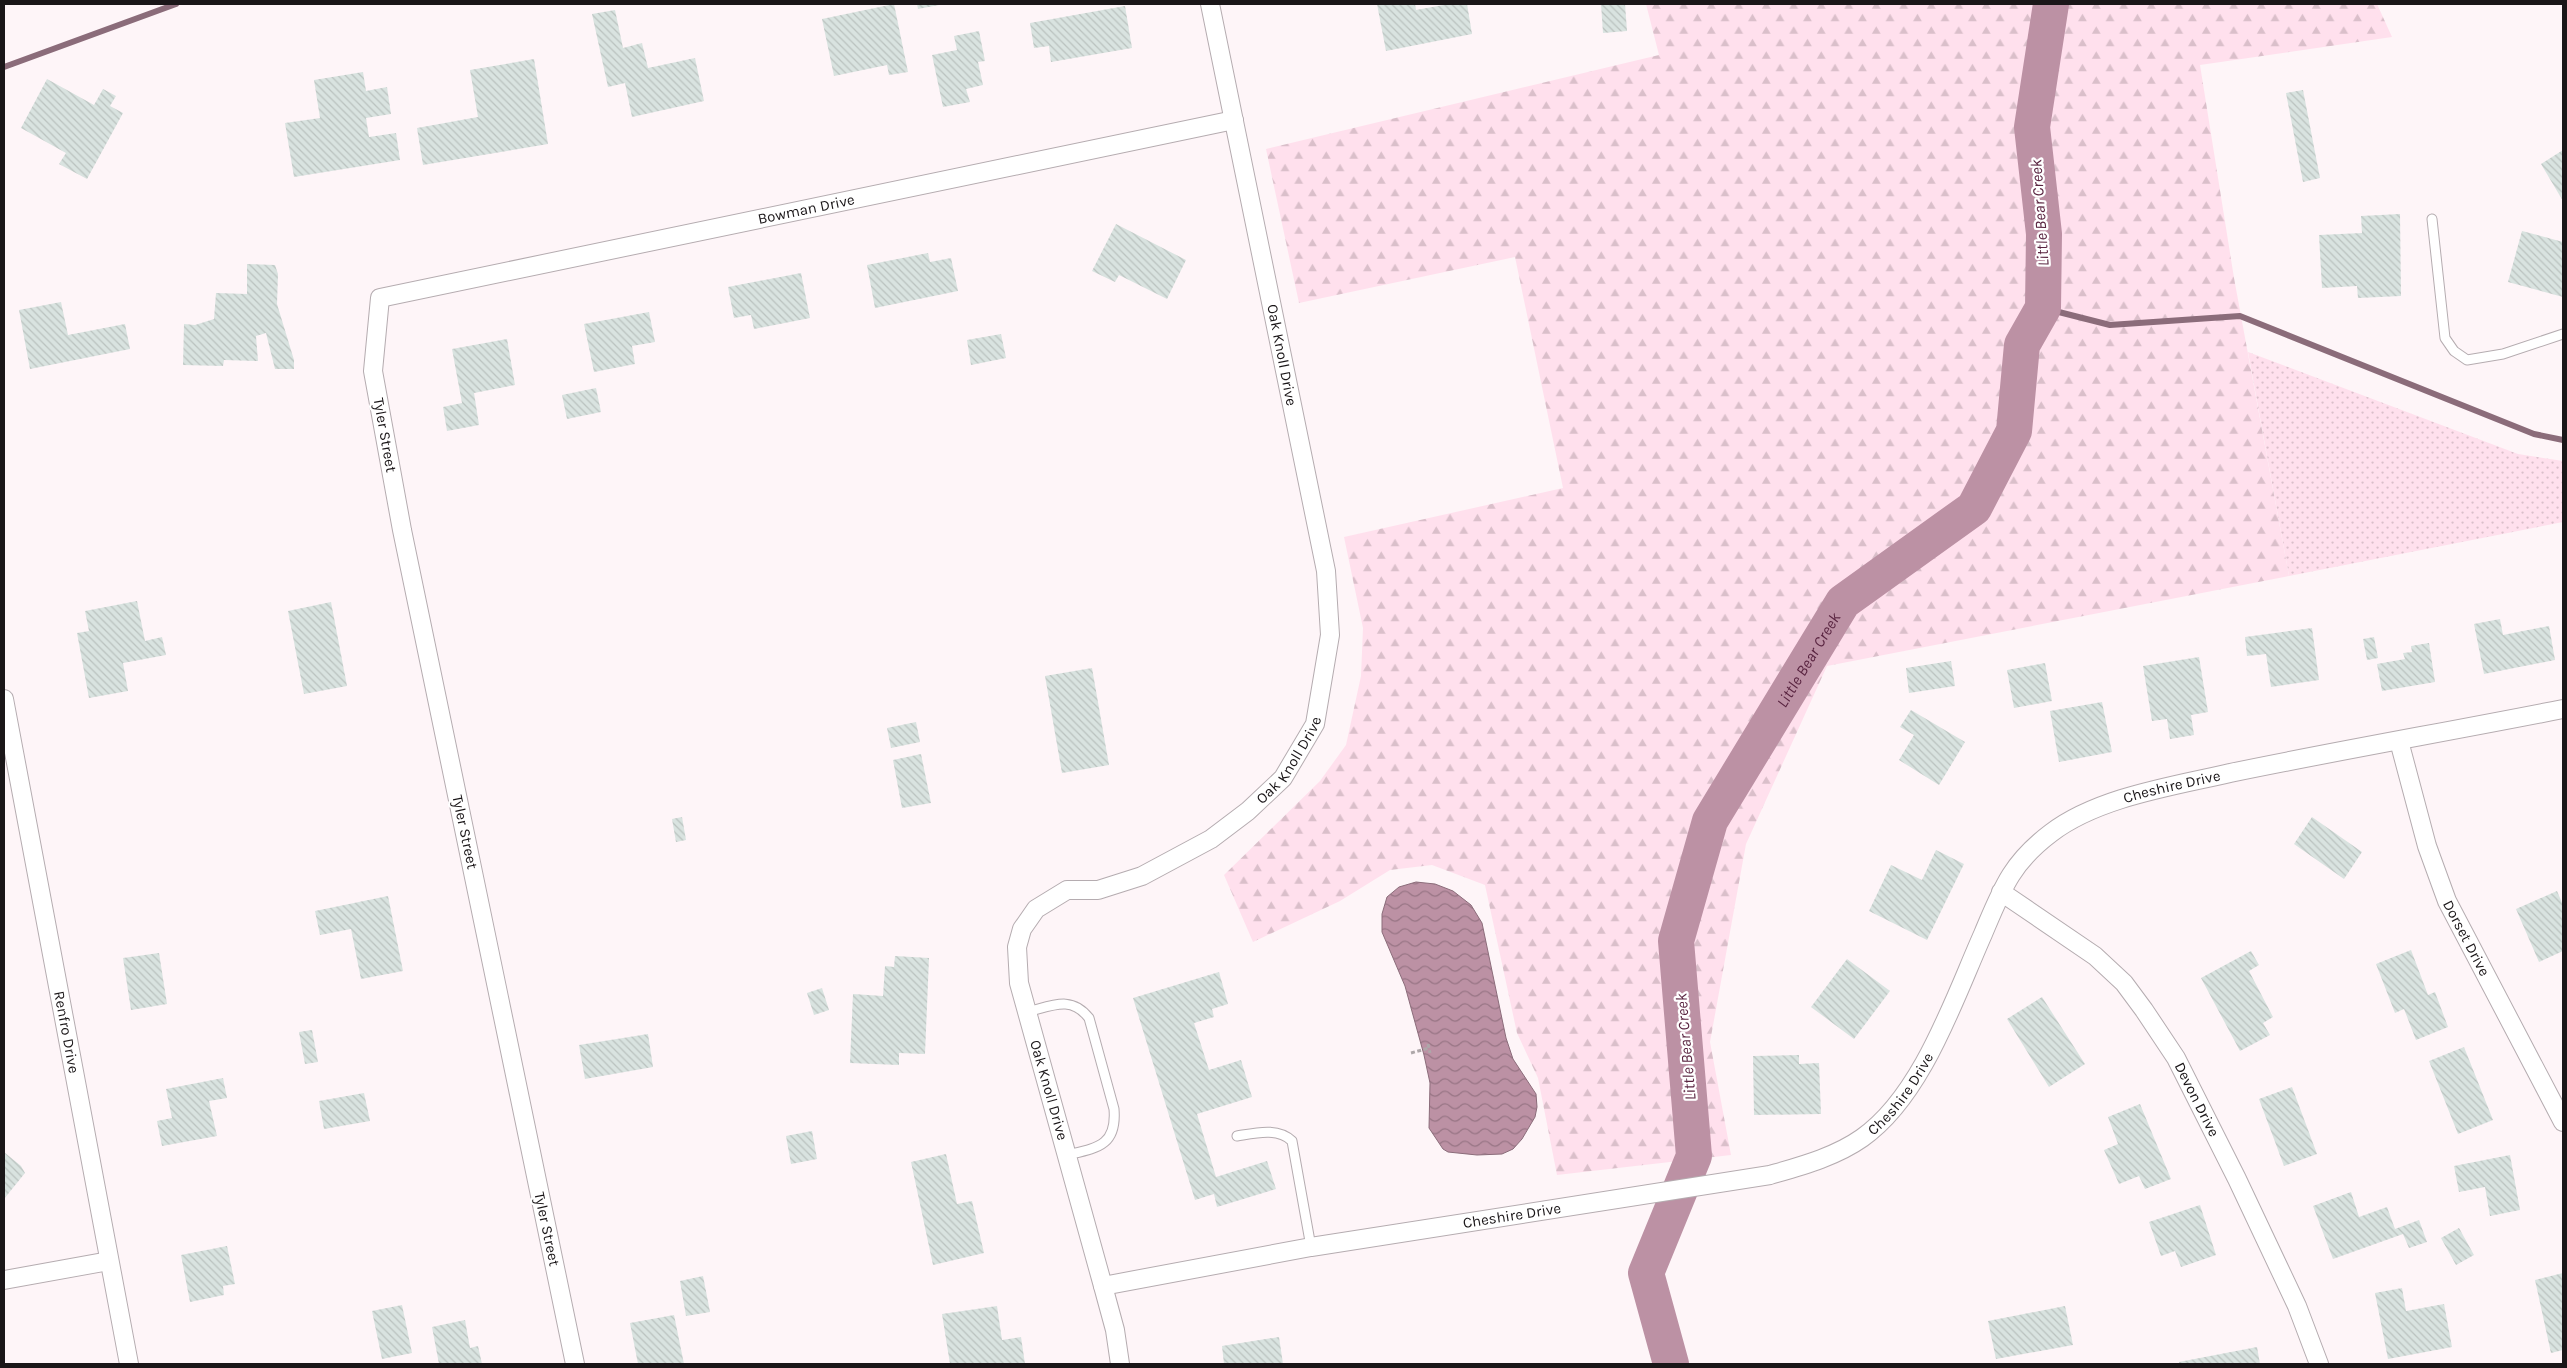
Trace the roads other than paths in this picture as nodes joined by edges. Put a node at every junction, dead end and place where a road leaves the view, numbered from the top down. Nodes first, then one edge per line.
1 (1210, 4) edge
2 (1234, 120) junction
3 (2432, 219) dead end
4 (380, 298) joint
5 (2563, 334) edge
6 (4, 699) edge
7 (2563, 709) edge
8 (2399, 741) junction
9 (2001, 892) junction
10 (1027, 1012) junction
11 (2563, 1122) edge
12 (1237, 1136) dead end
13 (1067, 1155) junction
14 (1311, 1247) junction
15 (109, 1261) junction
16 (4, 1280) edge
17 (1103, 1286) junction
18 (129, 1364) edge
19 (575, 1364) edge
20 (1120, 1364) edge
21 (2319, 1364) edge

1 - 2 street, Oak Knoll Drive
2 - 4 street, Bowman Drive
2 - 10 street, Oak Knoll Drive
3 - 5 lane
4 - 19 street, Tyler Street
6 - 15 street, Renfro Drive
7 - 8 street, Cheshire Drive
8 - 9 street, Cheshire Drive
8 - 11 street, Dorset Drive
9 - 14 street, Cheshire Drive
9 - 21 street, Devon Drive
10 - 13 street, Oak Knoll Drive
10 - 13 lane
12 - 14 lane
13 - 17 street, Oak Knoll Drive
14 - 17 street, Cheshire Drive
15 - 16 street
15 - 18 street, Renfro Drive
17 - 20 street, Oak Knoll Drive

